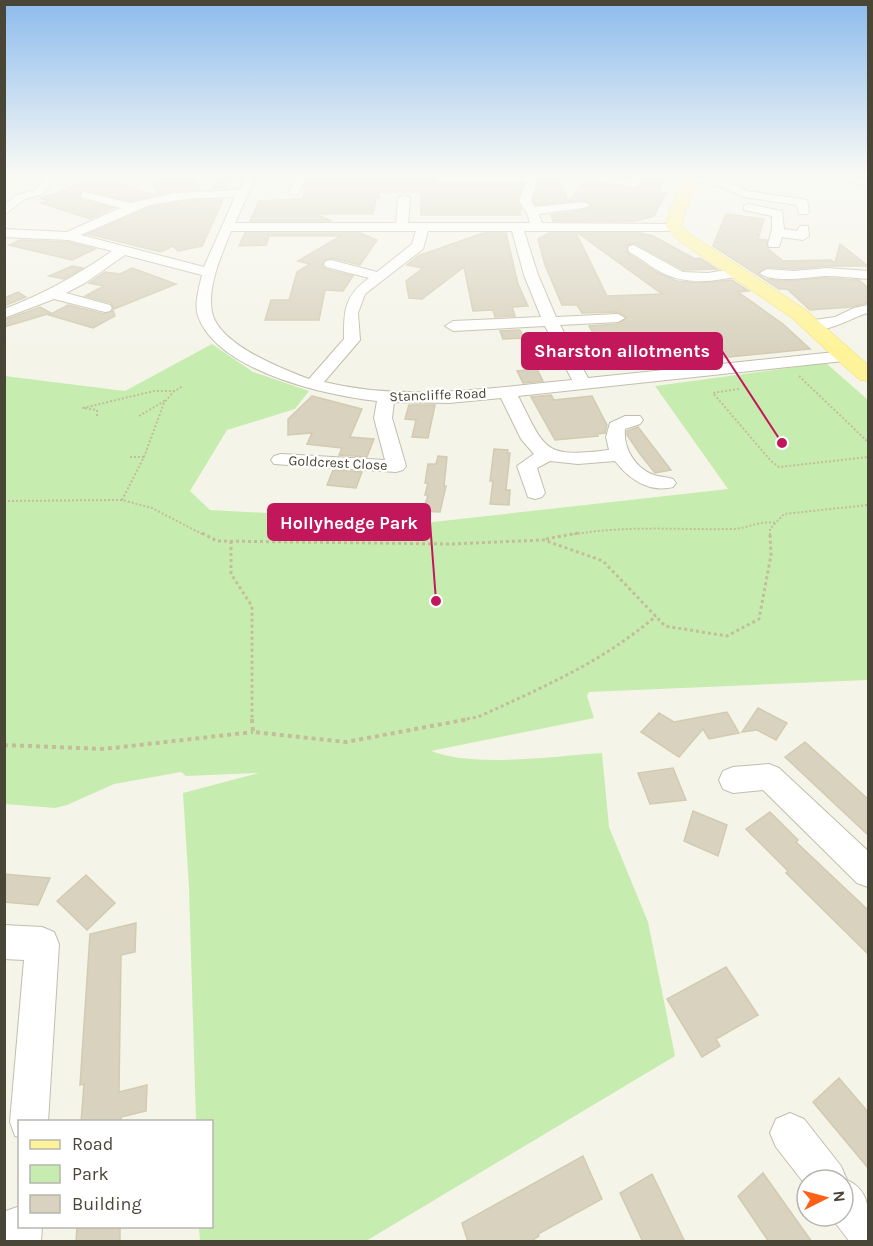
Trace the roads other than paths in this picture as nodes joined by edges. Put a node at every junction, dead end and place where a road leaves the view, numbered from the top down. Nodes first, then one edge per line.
1 (28, 234) edge
2 (72, 234) edge
3 (225, 234) edge
4 (421, 234) edge
5 (520, 234) edge
6 (681, 234) edge
7 (776, 234) edge
8 (803, 235) dead end
9 (68, 236) junction
10 (634, 249) dead end
11 (123, 250) junction
12 (331, 264) dead end
13 (738, 272) junction
14 (210, 273) junction
15 (767, 273) dead end
16 (868, 275) edge
17 (378, 276) junction
18 (53, 294) junction
19 (105, 308) dead end
20 (868, 309) edge
21 (4, 314) edge
22 (618, 318) dead end
23 (551, 323) junction
24 (812, 324) junction
25 (453, 326) dead end
26 (844, 356) junction
27 (868, 375) edge
28 (583, 384) junction
29 (313, 385) junction
30 (507, 392) junction
31 (386, 397) junction
32 (634, 420) dead end
33 (548, 454) junction
34 (620, 455) junction
35 (281, 460) dead end
36 (666, 483) dead end
37 (535, 492) dead end
38 (733, 780) dead end
39 (868, 872) edge
40 (4, 942) edge
41 (29, 1120) edge
42 (790, 1133) dead end
43 (818, 1168) edge
44 (855, 1214) edge
45 (868, 1231) edge

1 - 9 street
2 - 9 street
3 - 14 street, Stancliffe Road
4 - 17 street
5 - 23 street
6 - 13 main road
7 - 8 street
9 - 11 street
10 - 13 street
11 - 14 street
11 - 18 street
12 - 17 street
13 - 24 main road
14 - 29 street, Stancliffe Road
15 - 16 street
17 - 29 street
18 - 19 street
18 - 21 street
20 - 24 street
22 - 23 street
23 - 25 street
23 - 28 street
24 - 26 main road
26 - 27 main road
26 - 28 street, Stancliffe Road
28 - 30 street, Stancliffe Road
29 - 31 street, Stancliffe Road
30 - 31 street, Stancliffe Road
30 - 33 street
31 - 35 street, Goldcrest Close
32 - 34 street
33 - 34 street
33 - 37 street
34 - 36 street
38 - 39 street
40 - 41 street
42 - 43 street
44 - 45 street

